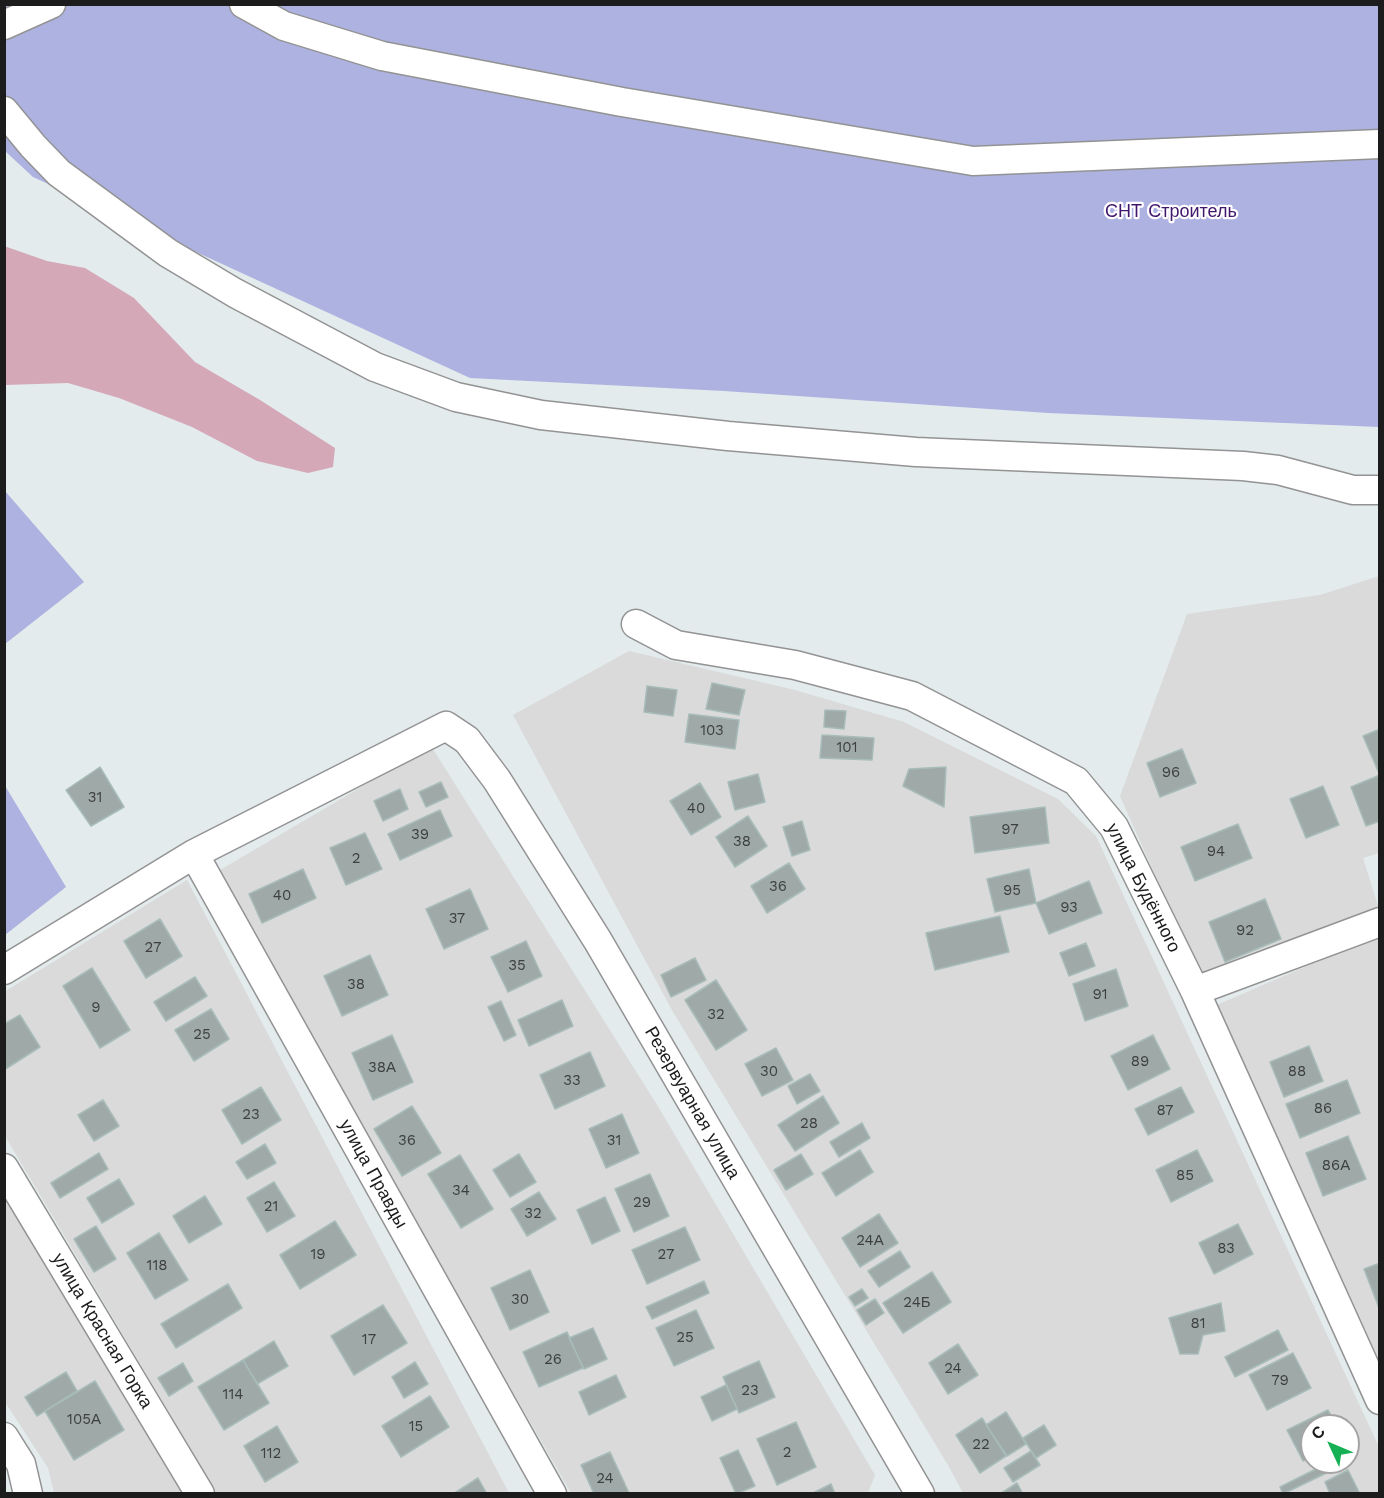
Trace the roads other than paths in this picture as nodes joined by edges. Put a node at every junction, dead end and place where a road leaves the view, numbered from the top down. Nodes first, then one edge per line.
1 (51, 4) edge
2 (244, 4) edge
3 (4, 25) edge
4 (4, 111) edge
5 (1380, 144) edge
6 (1380, 490) edge
7 (636, 624) dead end
8 (194, 854) junction
9 (1380, 922) edge
10 (4, 970) edge
11 (1195, 991) junction
12 (4, 1168) edge
13 (1380, 1400) edge
14 (4, 1437) edge
15 (916, 1492) edge
16 (28, 1494) edge
17 (200, 1494) edge
18 (552, 1494) edge

1 - 3 street
2 - 5 street
4 - 6 street
7 - 11 street, улица Будённого
8 - 10 street
8 - 15 street, Резервуарная улица
8 - 18 street, улица Правды
9 - 11 street
11 - 13 street, улица Будённого
12 - 17 street, улица Красная Горка
14 - 16 street

